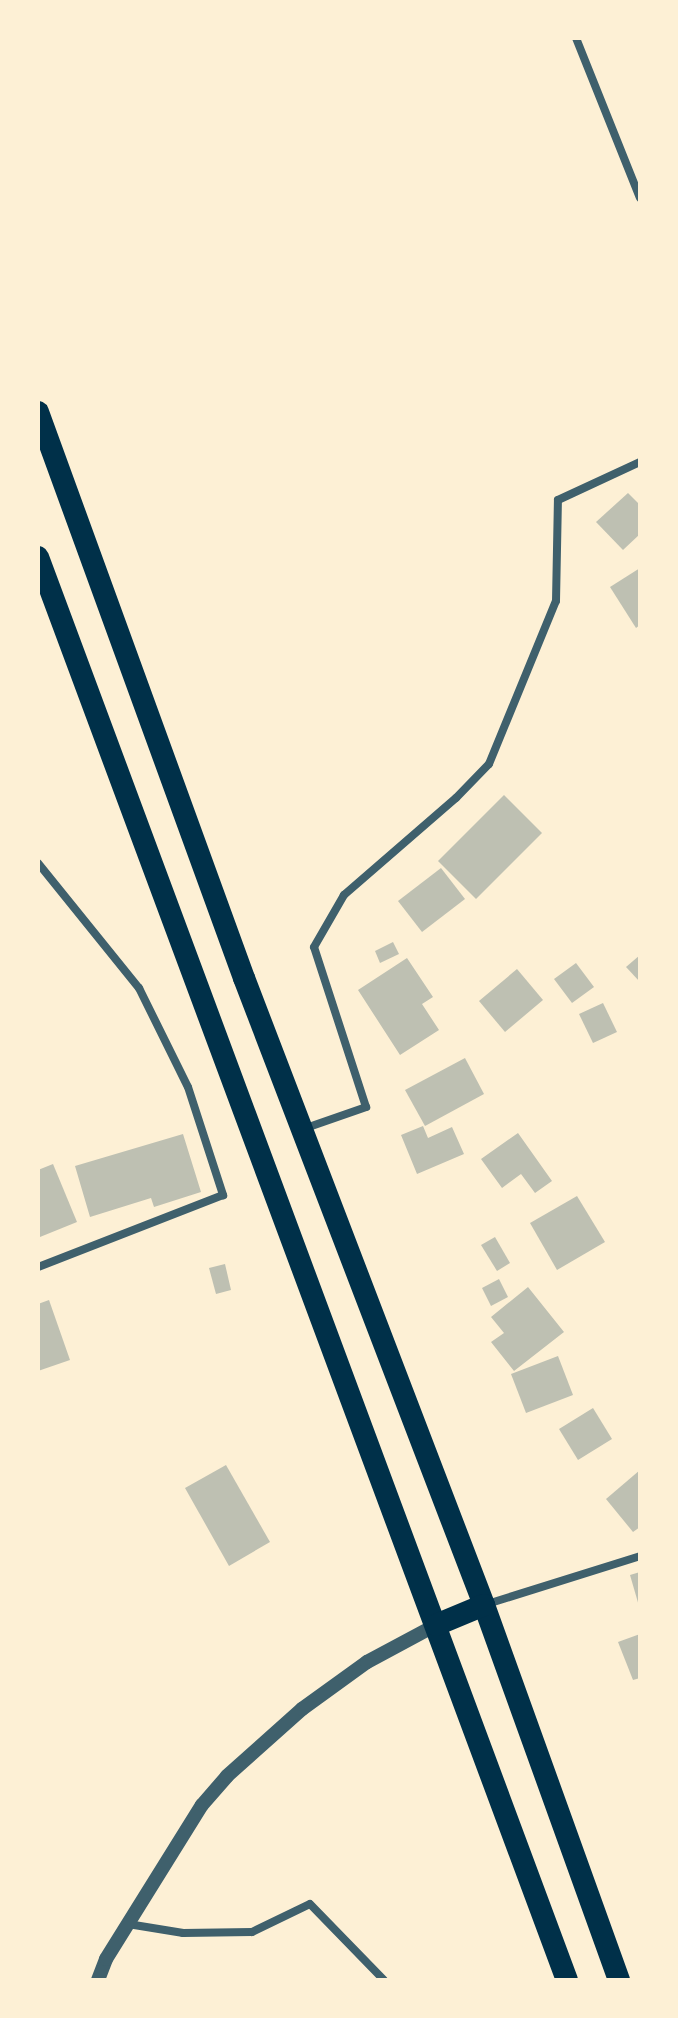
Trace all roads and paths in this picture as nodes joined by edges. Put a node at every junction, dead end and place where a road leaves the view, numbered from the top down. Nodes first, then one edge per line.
1 (576, 38) edge
2 (640, 198) edge
3 (38, 412) edge
4 (640, 462) edge
5 (38, 557) edge
6 (38, 863) edge
7 (302, 1129) junction
8 (38, 1267) edge
9 (640, 1556) edge
10 (484, 1605) junction
11 (436, 1625) junction
12 (128, 1924) junction
13 (98, 1980) edge
14 (384, 1980) edge
15 (567, 1980) edge
16 (619, 1980) edge

1 - 2 street
3 - 7 highway
4 - 7 street
5 - 11 highway
6 - 8 street
7 - 10 highway
9 - 10 street
10 - 11 highway
10 - 16 highway
11 - 12 street
11 - 15 highway
12 - 13 street
12 - 14 street

